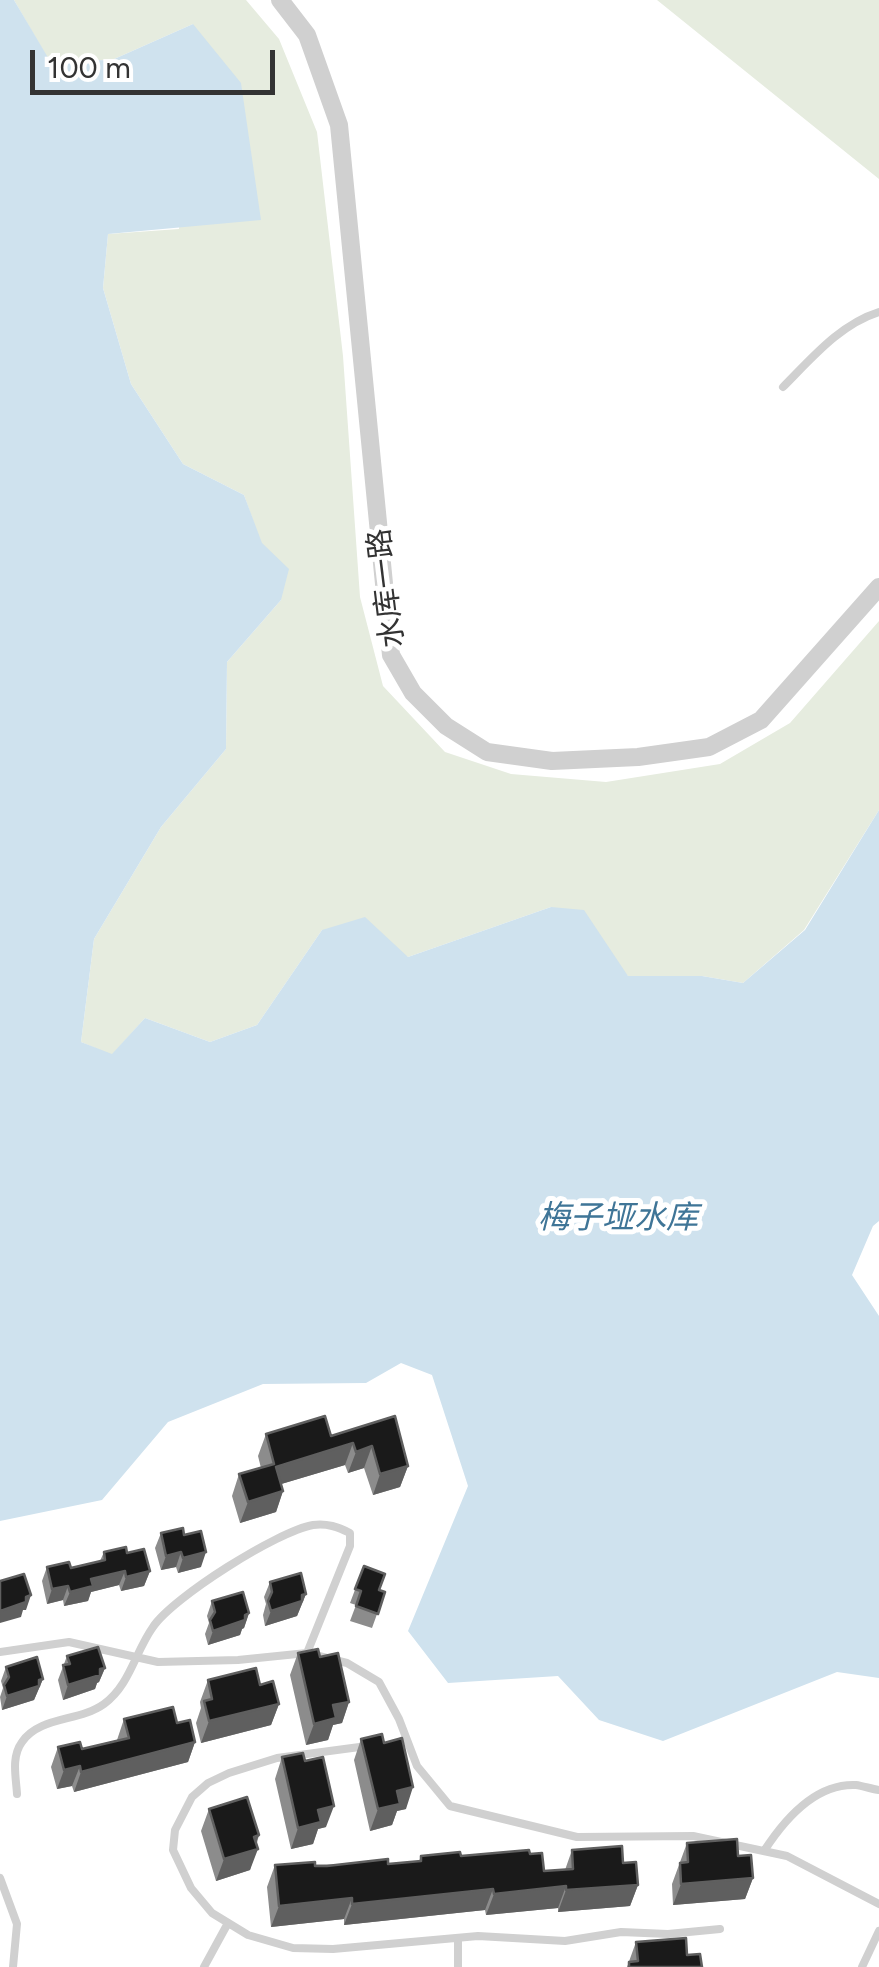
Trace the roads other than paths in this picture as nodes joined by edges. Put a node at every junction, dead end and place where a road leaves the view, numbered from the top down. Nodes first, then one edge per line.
1 (280, 0) edge
2 (879, 312) edge
3 (783, 387) dead end
4 (879, 587) edge
5 (0, 1652) edge
6 (308, 1653) junction
7 (137, 1658) junction
8 (407, 1740) junction
9 (389, 1743) edge
10 (370, 1746) edge
11 (879, 1790) edge
12 (17, 1794) dead end
13 (764, 1852) junction
14 (0, 1878) edge
15 (879, 1904) edge
16 (228, 1923) junction
17 (720, 1929) dead end
18 (879, 1930) edge
19 (458, 1938) junction
20 (12, 1967) edge
21 (204, 1967) edge
22 (458, 1967) edge
23 (862, 1967) edge

1 - 4 street, 水库一路
2 - 3 lane
5 - 7 lane
6 - 7 lane
6 - 7 lane
6 - 8 lane
7 - 12 lane
8 - 9 lane
8 - 13 lane
10 - 16 lane
11 - 13 lane
13 - 15 lane
14 - 20 lane
16 - 19 lane
16 - 21 lane
17 - 19 lane
18 - 23 lane
19 - 22 lane

